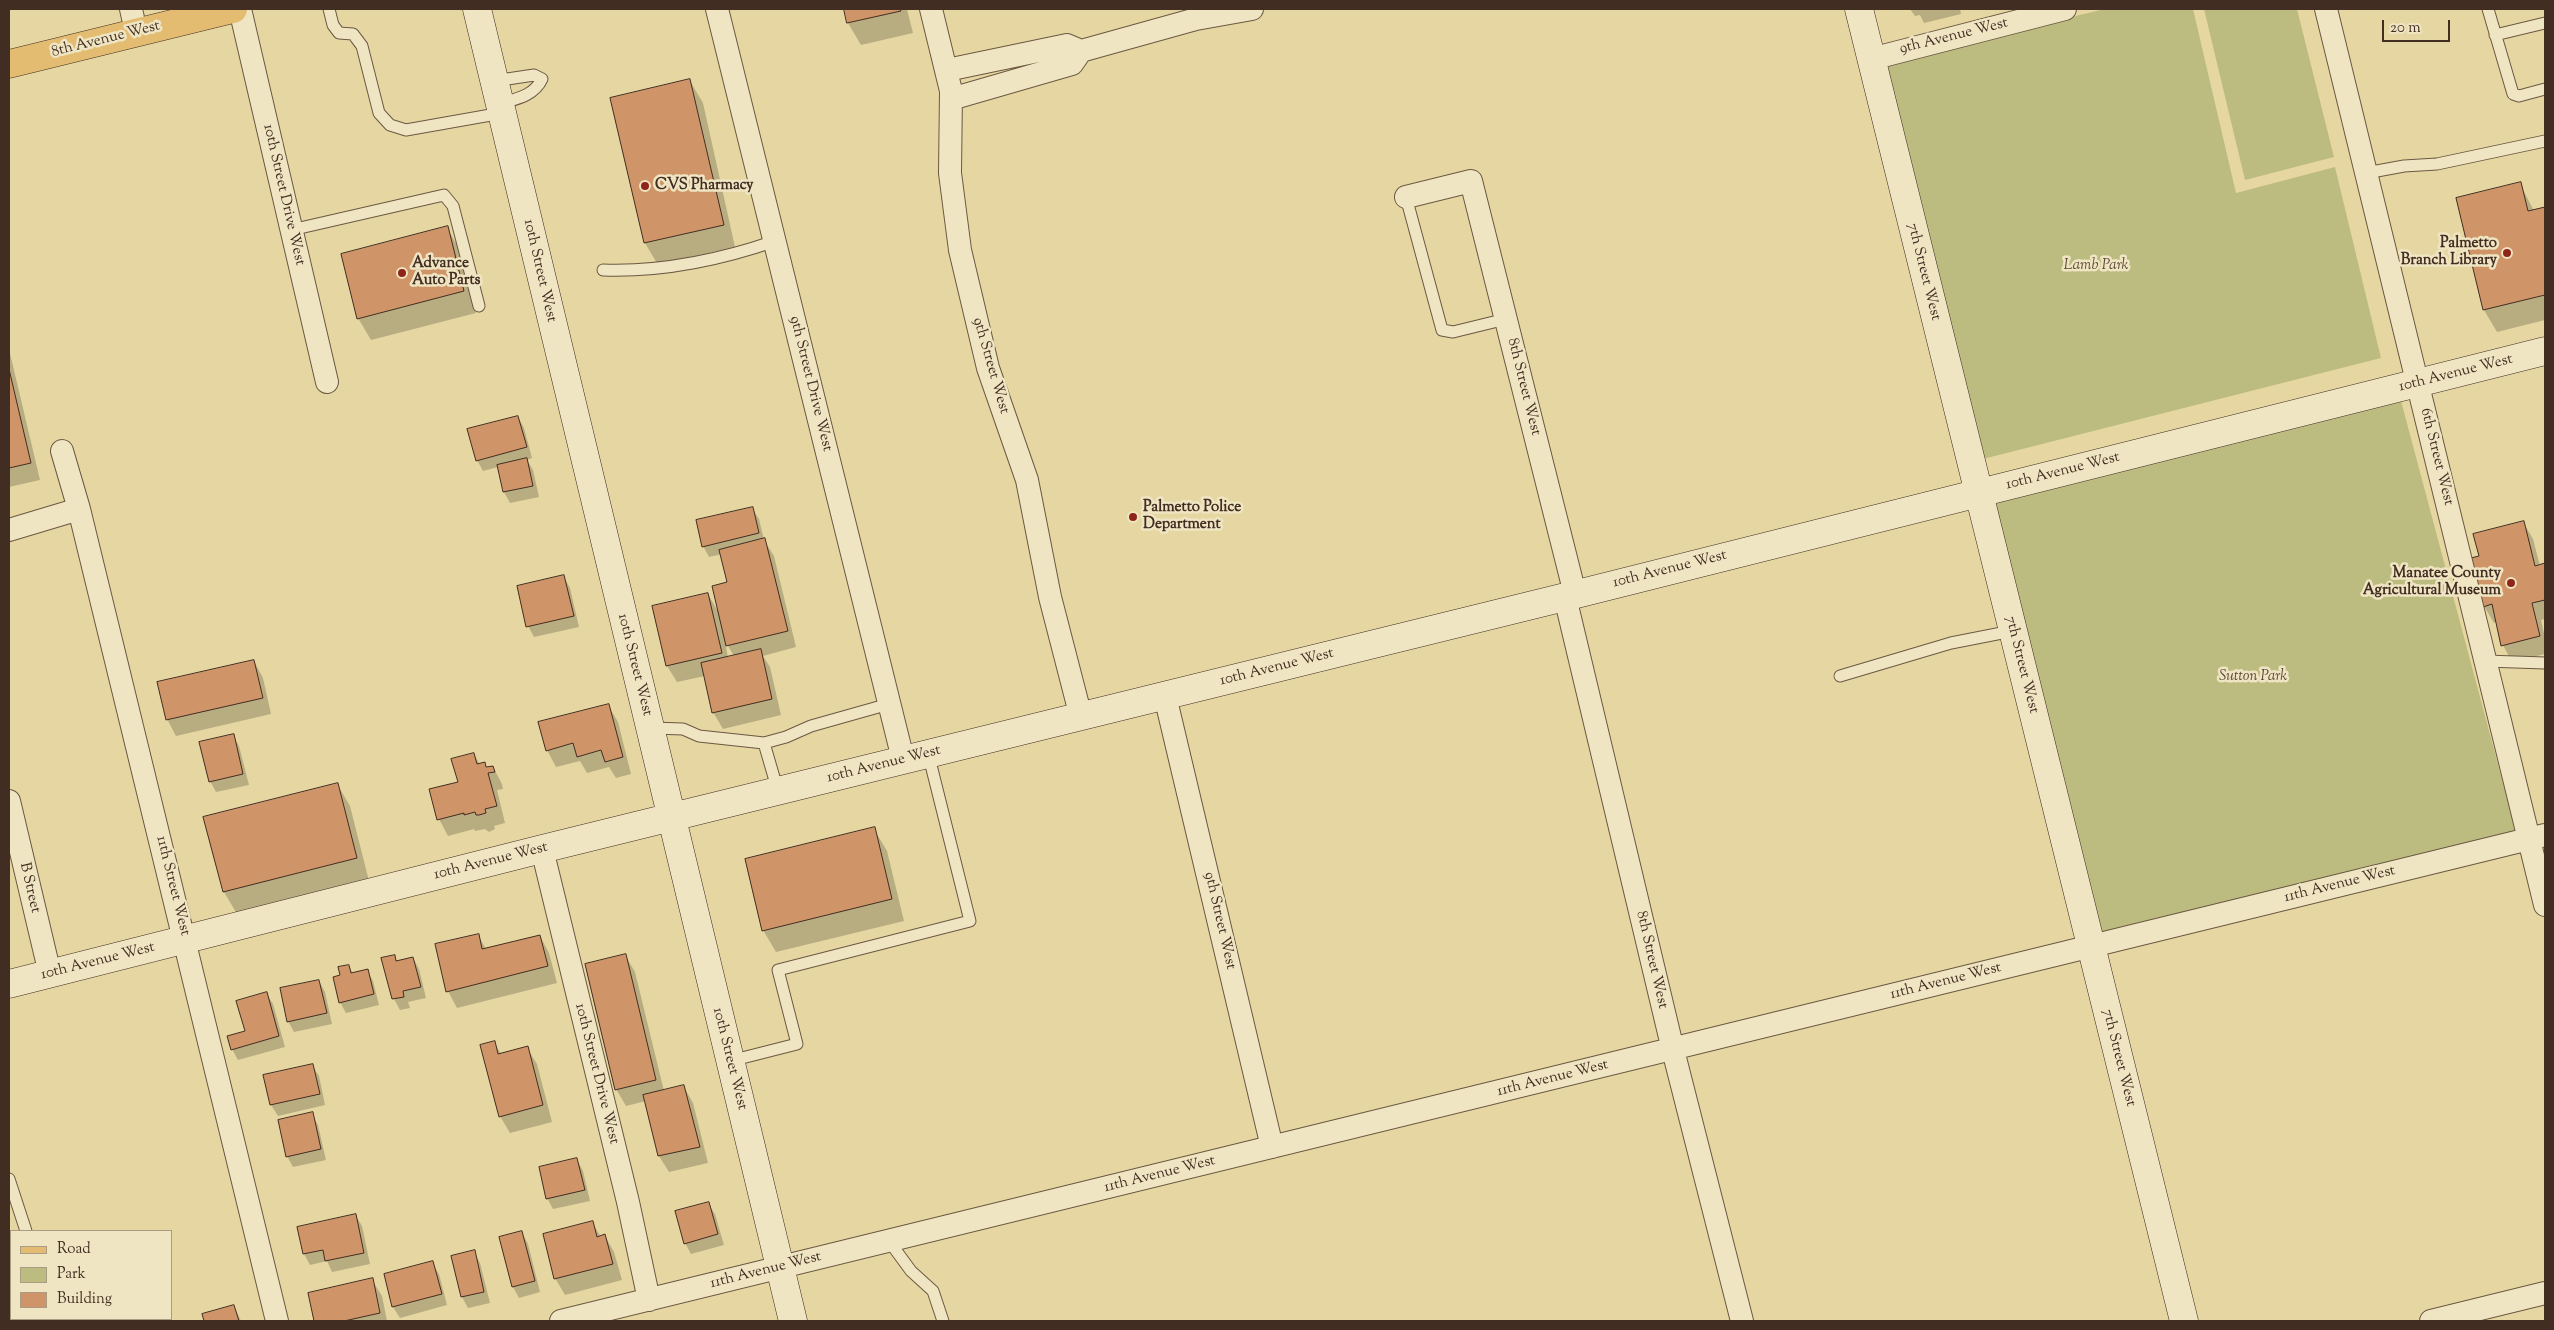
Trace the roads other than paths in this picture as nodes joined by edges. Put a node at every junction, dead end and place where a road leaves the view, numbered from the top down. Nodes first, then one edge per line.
1 (233, 9) edge
2 (240, 9) edge
3 (329, 9) edge
4 (477, 9) edge
5 (717, 9) edge
6 (931, 9) edge
7 (1859, 9) edge
8 (2065, 9) edge
9 (2326, 9) edge
10 (2488, 9) edge
11 (1243, 10) edge
12 (1182, 16) edge
13 (134, 21) edge
14 (2545, 22) edge
15 (2495, 36) junction
16 (1081, 51) junction
17 (1871, 58) junction
18 (9, 64) edge
19 (947, 70) junction
20 (2545, 89) edge
21 (951, 99) junction
22 (498, 100) junction
23 (2545, 141) edge
24 (2366, 173) junction
25 (1406, 196) joint
26 (291, 230) junction
27 (774, 240) junction
28 (603, 270) dead end
29 (479, 306) dead end
30 (1506, 319) junction
31 (2545, 351) edge
32 (327, 382) dead end
33 (2418, 384) junction
34 (62, 452) dead end
35 (1978, 493) junction
36 (79, 509) junction
37 (9, 530) edge
38 (1570, 596) junction
39 (2012, 631) junction
40 (2486, 662) junction
41 (2545, 663) edge
42 (1840, 676) dead end
43 (1165, 696) junction
44 (889, 704) junction
45 (1082, 717) junction
46 (649, 728) junction
47 (764, 743) junction
48 (916, 756) junction
49 (778, 791) junction
50 (9, 801) edge
51 (671, 819) junction
52 (2537, 837) edge
53 (542, 849) junction
54 (2545, 905) edge
55 (185, 940) junction
56 (2090, 946) junction
57 (50, 974) junction
58 (9, 984) edge
59 (1673, 1050) junction
60 (730, 1061) junction
61 (1272, 1147) junction
62 (9, 1179) edge
63 (26, 1230) edge
64 (889, 1241) junction
65 (780, 1267) junction
66 (2545, 1293) edge
67 (649, 1300) junction
68 (277, 1321) edge
69 (561, 1321) edge
70 (793, 1321) edge
71 (943, 1321) edge
72 (1742, 1321) edge
73 (2184, 1321) edge
74 (2430, 1321) edge

1 - 13 main road, 8th Avenue West
2 - 26 street, 10th Street Drive West
3 - 22 lane
4 - 22 street, 10th Street West
5 - 27 street, 9th Street Drive West
6 - 19 street, 9th Street West
7 - 17 street, 7th Street West
8 - 17 street, 9th Avenue West
9 - 24 street, 6th Street West
10 - 15 lane
11 - 12 street
12 - 16 street
13 - 18 main road, 8th Avenue West
14 - 15 lane
15 - 20 lane
16 - 19 street
16 - 21 street
17 - 35 street, 7th Street West
19 - 21 street, 9th Street West
21 - 45 street, 9th Street West
22 - 46 street, 10th Street West
23 - 24 lane
24 - 33 street, 6th Street West
25 - 30 lane
25 - 30 street, 8th Street West
26 - 29 lane
26 - 32 street, 10th Street Drive West
27 - 28 lane
27 - 44 street, 9th Street Drive West
30 - 38 street, 8th Street West
31 - 33 street, 10th Avenue West
33 - 35 street, 10th Avenue West
33 - 40 street, 6th Street West
34 - 36 street, 11th Street West
35 - 38 street, 10th Avenue West
35 - 39 street, 7th Street West
36 - 37 street
36 - 55 street, 11th Street West
38 - 43 street, 10th Avenue West
38 - 59 street, 8th Street West
39 - 42 lane
39 - 56 street, 7th Street West
40 - 41 lane
40 - 52 street, 6th Street West
43 - 45 street, 10th Avenue West
43 - 61 street, 9th Street West
44 - 47 lane
44 - 48 street, 9th Street Drive West
45 - 48 street, 10th Avenue West
46 - 47 lane
46 - 51 street, 10th Street West
47 - 49 lane
48 - 49 street, 10th Avenue West
48 - 60 lane
49 - 51 street, 10th Avenue West
50 - 57 street, B Street
51 - 53 street, 10th Avenue West
51 - 60 street, 10th Street West
52 - 54 street, 6th Street West
52 - 56 street, 11th Avenue West
53 - 55 street, 10th Avenue West
53 - 67 street, 10th Street Drive West
55 - 57 street, 10th Avenue West
55 - 68 street, 11th Street West
56 - 59 street, 11th Avenue West
56 - 73 street, 7th Street West
57 - 58 street, 10th Avenue West
59 - 61 street, 11th Avenue West
59 - 72 street, 8th Street West
60 - 65 street, 10th Street West
61 - 64 street, 11th Avenue West
62 - 63 lane
64 - 65 street, 11th Avenue West
64 - 71 lane
65 - 67 street, 11th Avenue West
65 - 70 street, 10th Street West
66 - 74 street
67 - 69 street, 11th Avenue West

